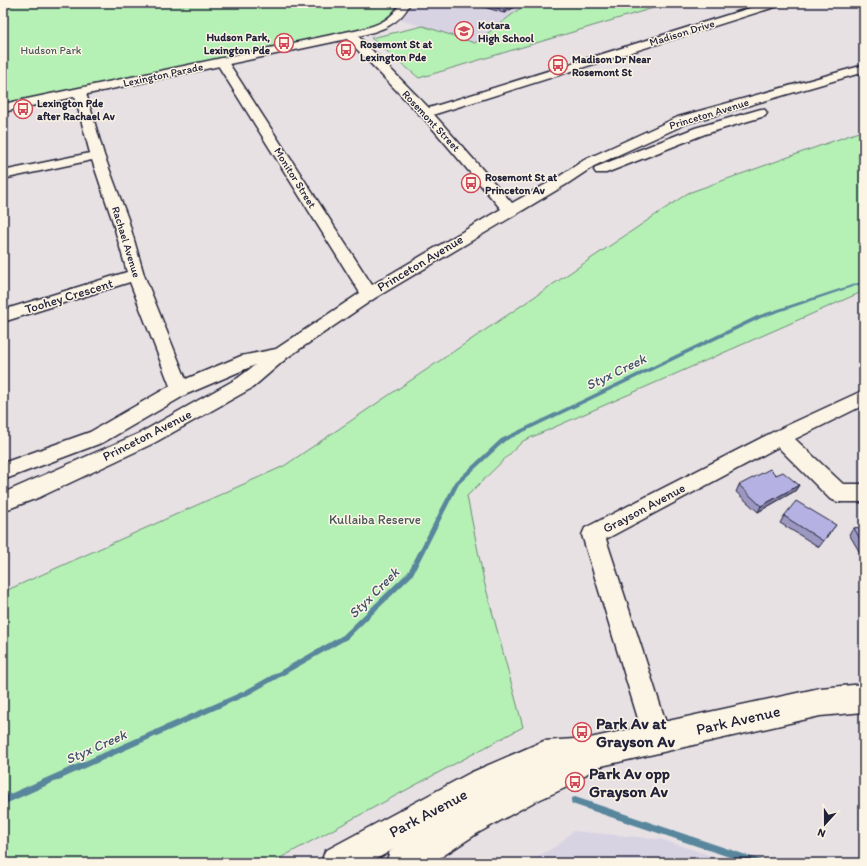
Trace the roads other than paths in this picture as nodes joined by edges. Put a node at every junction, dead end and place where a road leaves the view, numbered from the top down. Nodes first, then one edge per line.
1 (405, 3) edge
2 (777, 3) edge
3 (350, 35) junction
4 (222, 62) junction
5 (864, 68) edge
6 (80, 93) junction
7 (3, 108) edge
8 (773, 109) dead end
9 (426, 112) junction
10 (97, 154) junction
11 (3, 175) edge
12 (562, 181) junction
13 (510, 210) junction
14 (136, 275) junction
15 (369, 294) junction
16 (3, 316) edge
17 (282, 353) junction
18 (180, 389) junction
19 (864, 397) edge
20 (780, 437) junction
21 (3, 472) edge
22 (864, 492) edge
23 (3, 502) edge
24 (864, 698) edge
25 (657, 738) junction
26 (590, 753) junction
27 (417, 818) junction
28 (337, 863) edge
29 (368, 863) edge
30 (402, 863) edge

1 - 3 street, Lexington Parade
2 - 9 main road, Madison Drive
3 - 4 main road, Lexington Parade
3 - 9 main road, Rosemont Street
4 - 6 main road, Lexington Parade
4 - 15 street, Monitor Street
5 - 12 street, Princeton Avenue
6 - 7 main road, Lexington Parade
6 - 10 street, Rachael Avenue
8 - 12 street, Princeton Avenue
9 - 13 street, Rosemont Street
10 - 11 street
10 - 14 street, Rachael Avenue
12 - 13 street, Princeton Avenue
13 - 15 street, Princeton Avenue
14 - 16 street, Toohey Crescent
14 - 18 street, Rachael Avenue
15 - 17 street, Princeton Avenue
17 - 18 street, Princeton Avenue
17 - 23 street, Princeton Avenue
18 - 21 street, Princeton Avenue
19 - 20 street, Grayson Avenue
20 - 22 street
20 - 25 street, Grayson Avenue
24 - 25 main road, Park Avenue
25 - 26 main road, Park Avenue
26 - 27 main road, Park Avenue
26 - 30 main road, Park Avenue
27 - 28 main road, Park Avenue
27 - 29 main road

